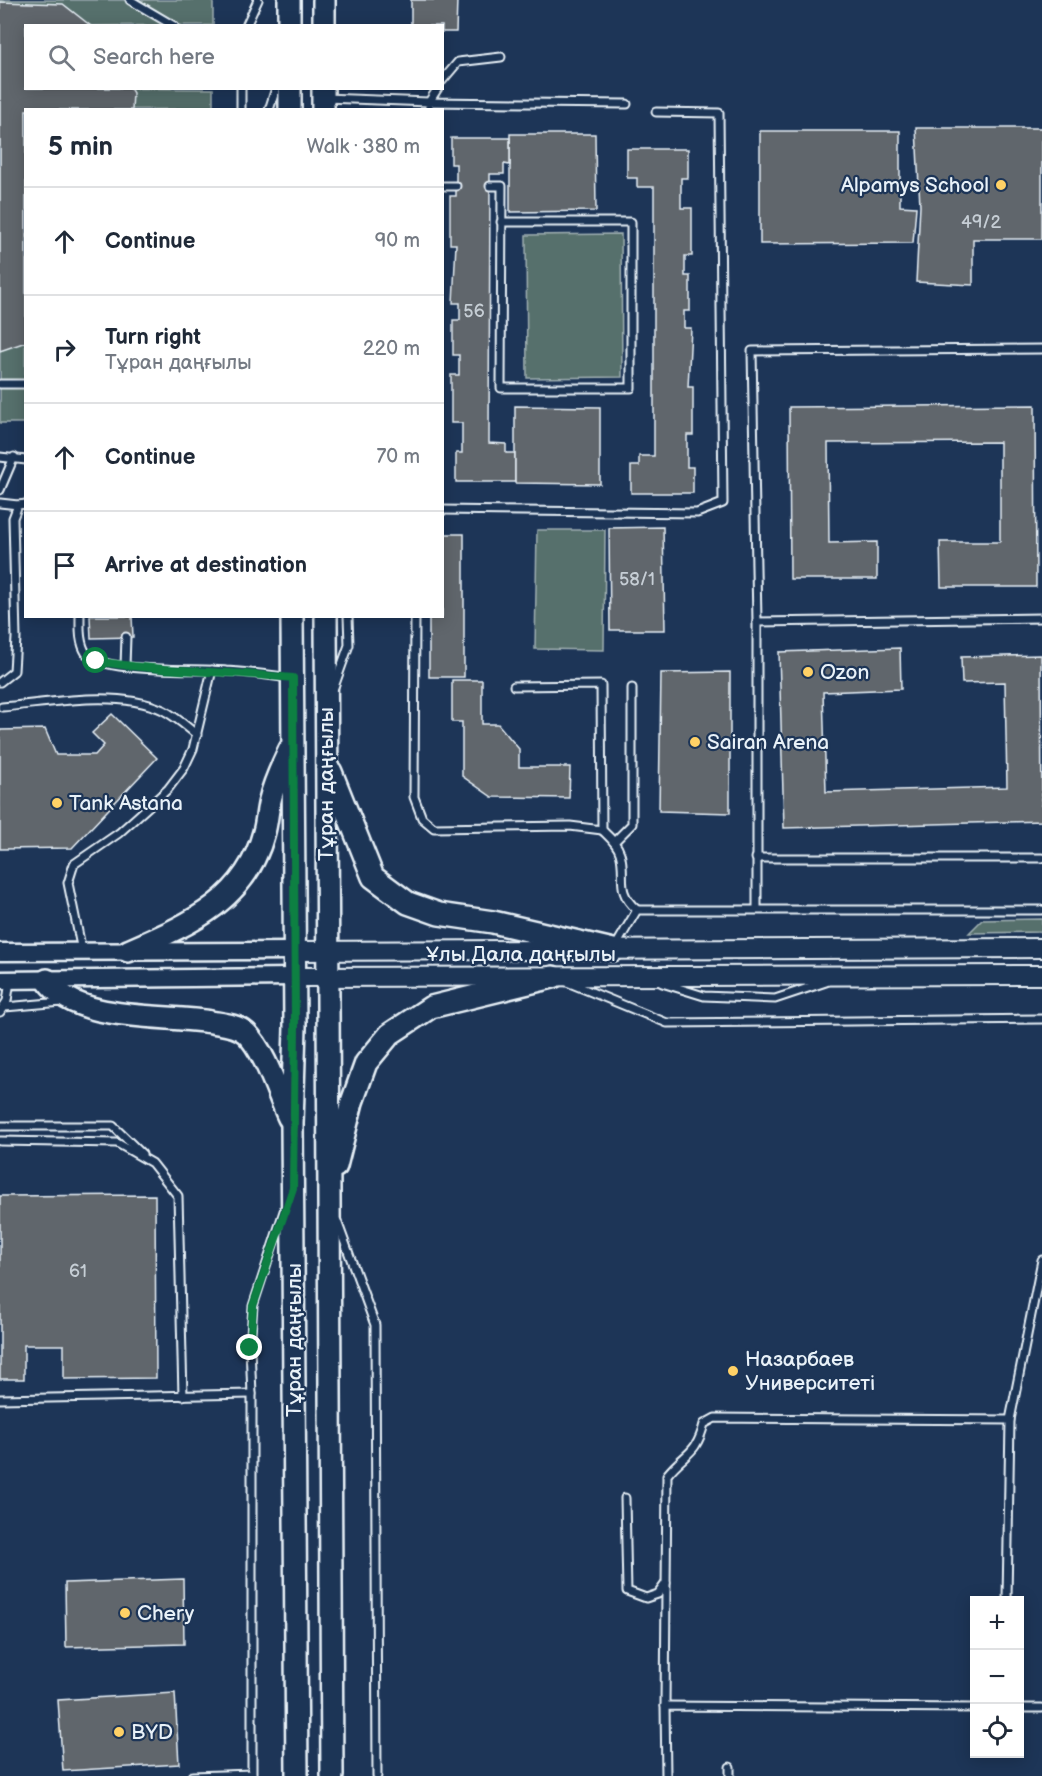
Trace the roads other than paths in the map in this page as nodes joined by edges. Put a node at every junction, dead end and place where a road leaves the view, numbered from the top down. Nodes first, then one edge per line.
1 (130, 0) edge
2 (258, 0) edge
3 (289, 0) edge
4 (171, 24) edge
5 (247, 24) edge
6 (289, 24) edge
7 (501, 57) dead end
8 (444, 79) edge
9 (241, 90) edge
10 (275, 90) edge
11 (290, 90) edge
12 (437, 90) edge
13 (324, 102) edge
14 (627, 104) dead end
15 (429, 106) edge
16 (241, 108) edge
17 (270, 108) edge
18 (290, 108) edge
19 (656, 112) dead end
20 (444, 186) edge
21 (456, 186) dead end
22 (489, 186) dead end
23 (501, 222) junction
24 (1042, 349) edge
25 (0, 384) edge
26 (24, 384) edge
27 (0, 457) edge
28 (14, 458) junction
29 (24, 460) edge
30 (0, 490) edge
31 (0, 503) edge
32 (22, 505) edge
33 (444, 510) edge
34 (80, 618) edge
35 (292, 618) edge
36 (326, 618) edge
37 (348, 618) edge
38 (414, 618) edge
39 (1042, 618) edge
40 (757, 622) junction
41 (126, 637) dead end
42 (125, 666) junction
43 (212, 670) junction
44 (293, 678) junction
45 (0, 682) edge
46 (514, 686) dead end
47 (632, 688) dead end
48 (2, 707) dead end
49 (326, 709) junction
50 (197, 735) junction
51 (293, 743) junction
52 (326, 759) junction
53 (602, 830) junction
54 (614, 842) junction
55 (756, 858) junction
56 (1042, 858) edge
57 (757, 909) junction
58 (637, 910) junction
59 (1042, 910) edge
60 (1042, 948) edge
61 (613, 950) junction
62 (81, 951) junction
63 (128, 951) junction
64 (294, 951) junction
65 (327, 951) junction
66 (0, 952) edge
67 (1042, 975) edge
68 (294, 977) junction
69 (327, 977) junction
70 (553, 977) junction
71 (5, 980) edge
72 (47, 980) junction
73 (70, 1001) junction
74 (2, 1010) edge
75 (1042, 1019) edge
76 (292, 1124) junction
77 (0, 1126) edge
78 (0, 1141) edge
79 (152, 1163) junction
80 (293, 1188) junction
81 (328, 1196) junction
82 (1042, 1260) edge
83 (252, 1394) junction
84 (183, 1396) junction
85 (0, 1399) edge
86 (1010, 1420) junction
87 (625, 1498) dead end
88 (666, 1583) junction
89 (1007, 1596) edge
90 (665, 1706) junction
91 (970, 1708) edge
92 (1024, 1708) edge
93 (1042, 1708) edge
94 (730, 1767) dead end
95 (252, 1775) edge
96 (192, 1776) edge
97 (297, 1776) edge
98 (332, 1776) edge
99 (377, 1776) edge
100 (666, 1776) edge
101 (730, 1776) edge

1 - 4 lane
2 - 5 lane
3 - 6 main road
7 - 8 lane
9 - 16 lane
10 - 17 lane
11 - 18 main road
12 - 15 lane
13 - 15 lane
14 - 15 lane
19 - 33 lane
20 - 21 lane
22 - 23 lane
23 - 23 lane
24 - 40 lane
25 - 26 lane
27 - 28 lane
28 - 29 lane
28 - 30 lane
31 - 32 lane
32 - 45 lane
34 - 42 lane
35 - 44 main road, Тұран даңғылы
36 - 49 main road, Тұран даңғылы
37 - 49 lane
38 - 53 lane
39 - 40 lane
40 - 55 lane
41 - 42 lane
42 - 43 lane
43 - 44 lane
43 - 50 lane
44 - 51 main road, Тұран даңғылы
46 - 53 lane
47 - 54 lane
48 - 50 lane
49 - 52 main road, Тұран даңғылы
50 - 62 lane
51 - 63 main road
51 - 64 main road, Тұран даңғылы
52 - 61 main road
52 - 65 main road, Тұран даңғылы
53 - 54 lane
54 - 58 lane
55 - 56 lane
55 - 57 lane
57 - 58 lane
57 - 59 lane
58 - 61 lane
60 - 61 main road, Ұлы Дала даңғылы
61 - 65 main road, Ұлы Дала даңғылы
62 - 63 street, Ұлы Дала даңғылы
62 - 66 street, Ұлы Дала даңғылы
63 - 64 street, Ұлы Дала даңғылы
64 - 65 main road, Ұлы Дала даңғылы
64 - 68 main road, Тұран даңғылы
65 - 69 main road, Тұран даңғылы
67 - 70 main road, Ұлы Дала даңғылы
68 - 69 main road, Ұлы Дала даңғылы
68 - 72 street, Ұлы Дала даңғылы
68 - 76 main road, Тұран даңғылы
69 - 70 main road, Ұлы Дала даңғылы
69 - 81 main road, Тұран даңғылы
70 - 75 lane
70 - 81 main road
71 - 72 street, Ұлы Дала даңғылы
71 - 74 lane
72 - 73 main road
73 - 74 lane
73 - 76 main road
76 - 80 main road, Тұран даңғылы
77 - 79 lane
78 - 79 lane
79 - 84 lane
80 - 83 lane
80 - 97 main road, Тұран даңғылы
81 - 98 main road, Тұран даңғылы
81 - 99 lane
82 - 86 lane
83 - 84 lane
83 - 95 lane
84 - 85 lane
86 - 88 lane
86 - 89 lane
87 - 88 lane
88 - 90 lane
90 - 91 lane
90 - 100 lane
92 - 93 lane
94 - 101 lane
95 - 96 lane

